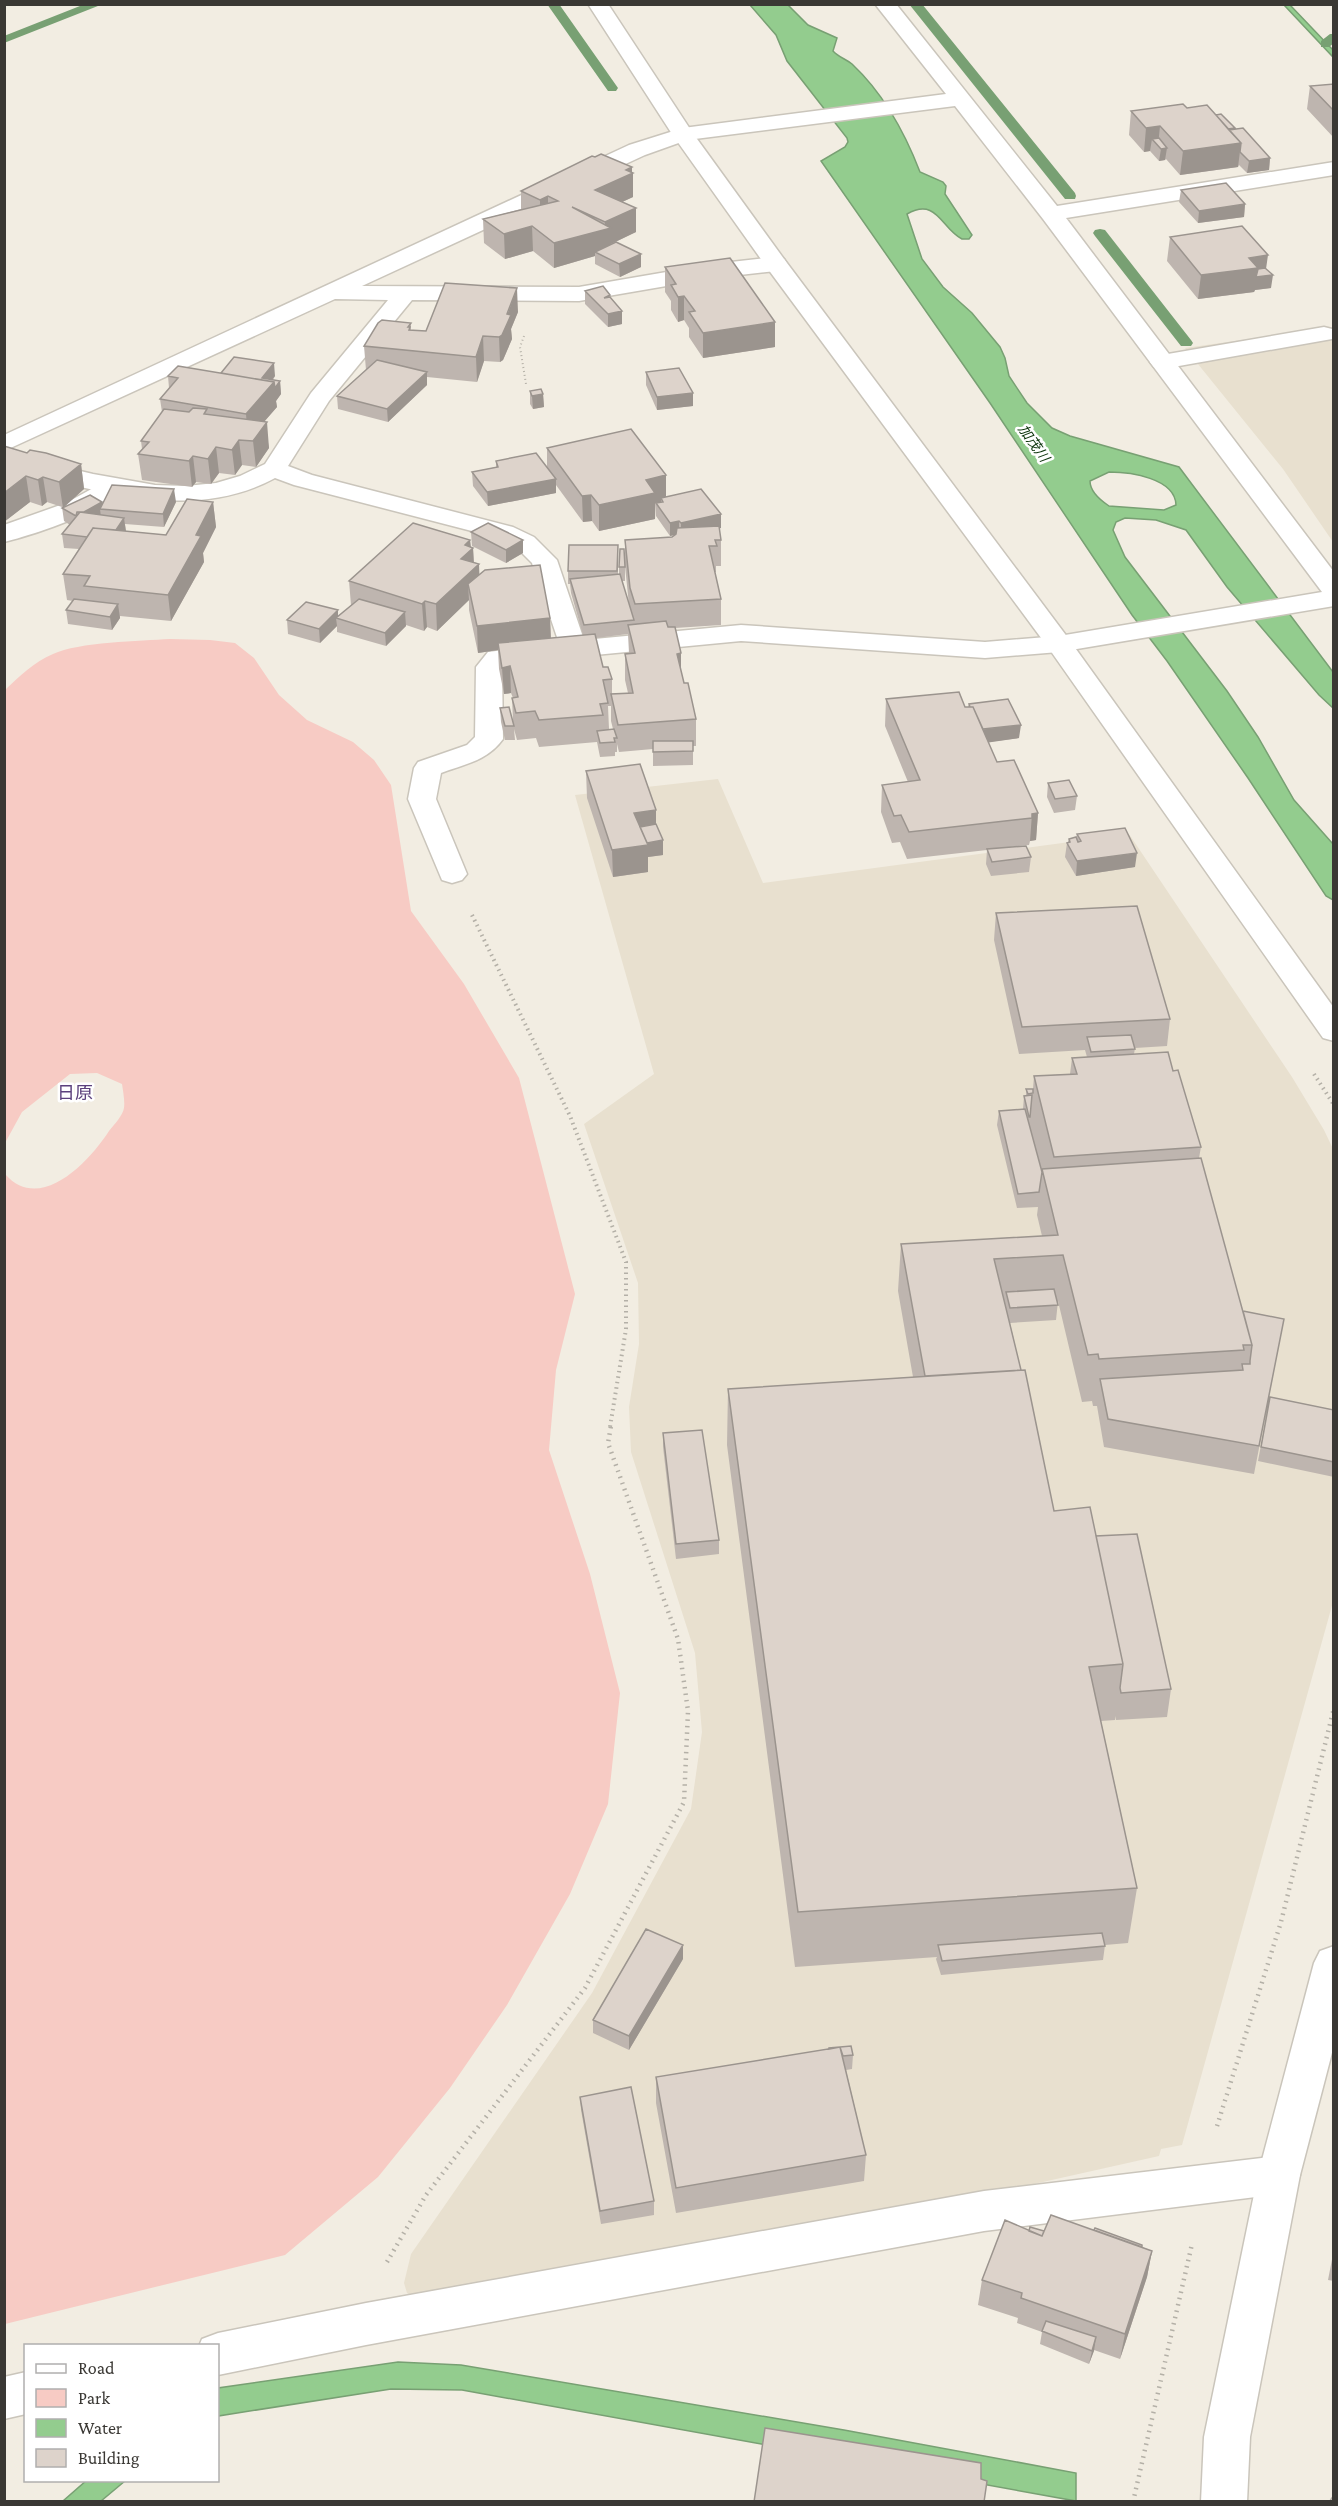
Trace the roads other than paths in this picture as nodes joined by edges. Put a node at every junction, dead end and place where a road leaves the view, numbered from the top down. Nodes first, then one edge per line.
1 (598, 4) edge
2 (885, 4) edge
3 (959, 99) junction
4 (683, 134) junction
5 (1334, 168) edge
6 (1051, 213) junction
7 (776, 264) junction
8 (328, 293) junction
9 (406, 293) junction
10 (1324, 334) dead end
11 (1162, 362) junction
12 (4, 444) edge
13 (4, 460) edge
14 (274, 469) junction
15 (115, 486) junction
16 (227, 487) junction
17 (187, 519) edge
18 (4, 534) edge
19 (1334, 590) edge
20 (1321, 600) edge
21 (1059, 644) junction
22 (573, 649) junction
23 (452, 874) road end
24 (1334, 1031) edge
25 (1334, 1963) edge
26 (1279, 2175) junction
27 (219, 2354) edge
28 (24, 2393) edge
29 (4, 2398) edge
30 (1224, 2502) edge

1 - 4 street
2 - 3 street
3 - 4 street
3 - 6 street
4 - 7 street
4 - 8 street
5 - 6 street
6 - 11 street
7 - 9 street
7 - 21 street
8 - 9 street
8 - 12 street
9 - 14 street
10 - 11 street
11 - 19 street
13 - 15 street
14 - 16 street
14 - 22 street
15 - 16 street
15 - 18 street
16 - 17 street
20 - 21 street
21 - 22 street
21 - 24 street
22 - 23 street
25 - 26 street
26 - 27 street
26 - 30 street
28 - 29 street

